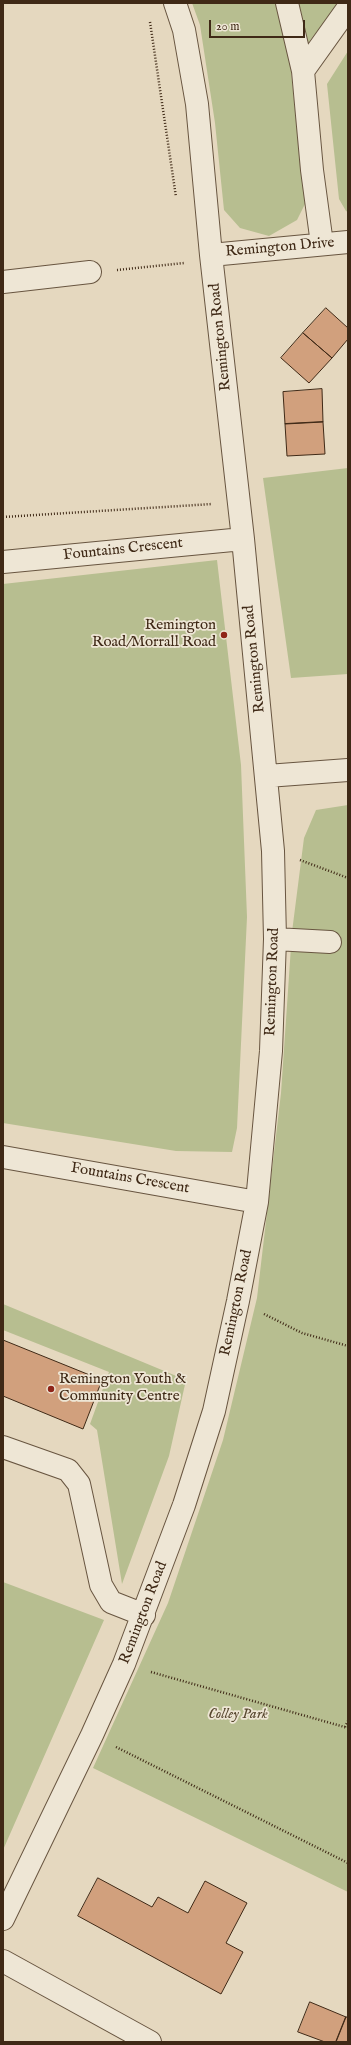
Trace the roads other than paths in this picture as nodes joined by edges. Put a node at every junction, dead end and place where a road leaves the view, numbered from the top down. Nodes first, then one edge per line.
1 (175, 3) edge
2 (287, 3) edge
3 (348, 8) edge
4 (303, 71) junction
5 (348, 242) edge
6 (322, 244) junction
7 (211, 255) junction
8 (90, 272) road end
9 (3, 282) edge
10 (243, 539) junction
11 (3, 562) edge
12 (348, 770) edge
13 (267, 776) junction
14 (275, 939) junction
15 (330, 942) dead end
16 (3, 1157) edge
17 (257, 1202) junction
18 (3, 1447) edge
19 (144, 1615) junction
20 (3, 1919) edge
21 (3, 1961) edge
22 (150, 2042) edge

1 - 7 street, Remington Road
2 - 4 street
3 - 4 street
4 - 6 street
5 - 6 street, Remington Drive
6 - 7 street, Remington Drive
7 - 10 street, Remington Road
8 - 9 street
10 - 11 street, Fountains Crescent
10 - 13 street, Remington Road
12 - 13 street
13 - 14 street, Remington Road
14 - 15 street
14 - 17 street, Remington Road
16 - 17 street, Fountains Crescent
17 - 19 street, Remington Road
18 - 19 street
19 - 20 street, Remington Road
21 - 22 street

